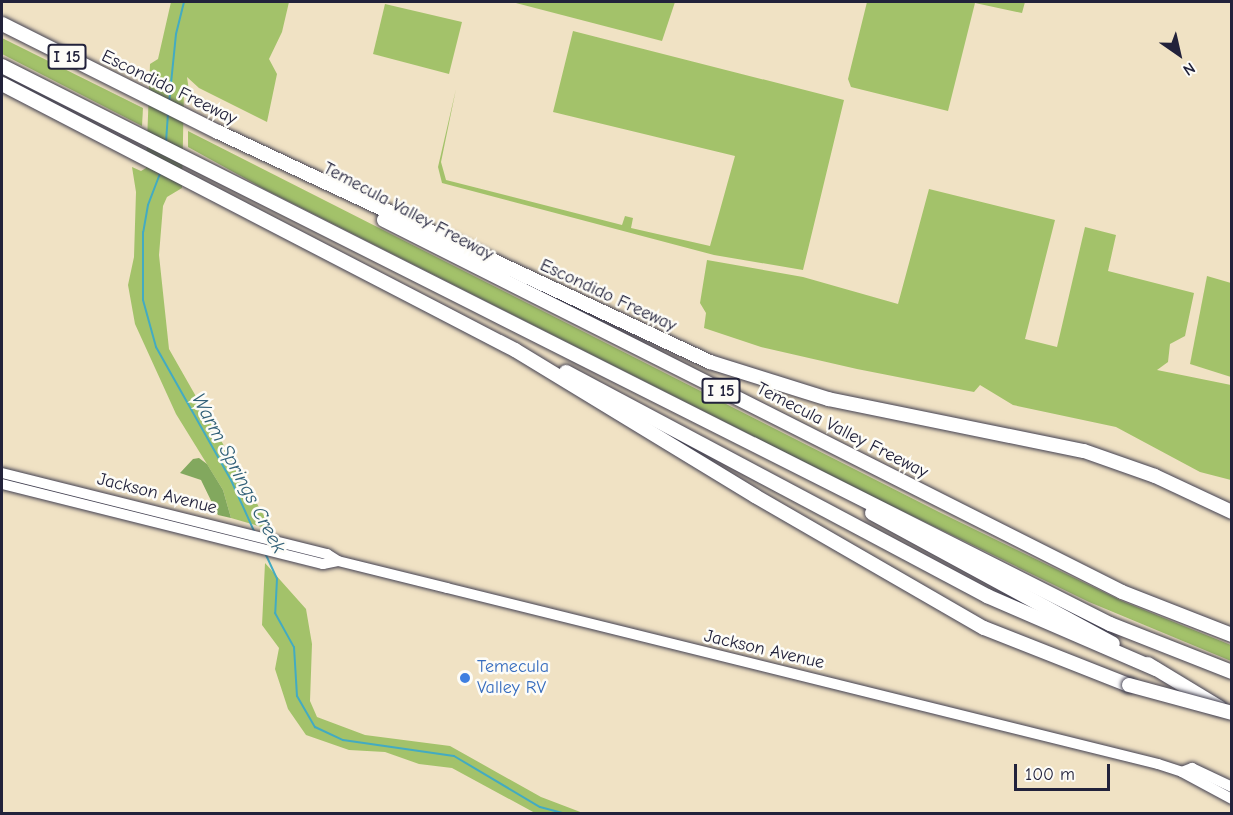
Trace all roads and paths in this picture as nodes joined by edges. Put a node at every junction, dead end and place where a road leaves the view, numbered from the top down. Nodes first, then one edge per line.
1 (2, 24) edge
2 (2, 66) edge
3 (2, 84) edge
4 (218, 132) junction
5 (515, 350) junction
6 (769, 453) junction
7 (2, 473) edge
8 (2, 484) edge
9 (74, 496) junction
10 (1232, 512) edge
11 (1232, 635) edge
12 (1156, 669) junction
13 (1232, 672) edge
14 (1232, 714) edge
15 (1182, 772) junction
16 (1232, 787) edge
17 (1212, 789) junction
18 (1232, 793) edge
19 (1232, 799) edge

1 - 4 highway, Escondido Freeway / I 15
2 - 6 highway, I 15
3 - 5 highway
4 - 10 highway, Escondido Freeway
4 - 11 highway, Temecula Valley Freeway / I 15
5 - 12 highway
5 - 14 highway, bridge
6 - 12 highway
6 - 13 highway, I 15
7 - 9 main road, Jackson Avenue
8 - 9 main road, Jackson Avenue
9 - 15 main road, Jackson Avenue
12 - 14 highway
15 - 16 main road, Jackson Avenue
15 - 17 main road, Jackson Avenue
17 - 18 main road
17 - 19 main road, Jackson Avenue

